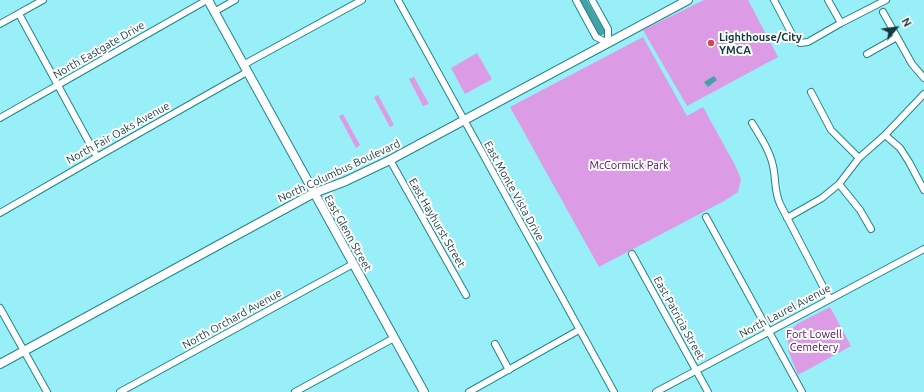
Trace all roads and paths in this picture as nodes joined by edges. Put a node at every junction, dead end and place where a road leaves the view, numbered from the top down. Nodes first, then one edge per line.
1 (43, 0) edge
2 (207, 0) edge
3 (235, 0) edge
4 (362, 0) edge
5 (398, 0) edge
6 (576, 0) edge
7 (592, 0) edge
8 (688, 0) edge
9 (774, 0) edge
10 (828, 0) edge
11 (886, 0) edge
12 (214, 12) junction
13 (883, 12) dead end
14 (19, 14) junction
15 (841, 23) junction
16 (0, 24) edge
17 (897, 37) junction
18 (608, 43) junction
19 (867, 54) dead end
20 (243, 65) junction
21 (247, 72) junction
22 (924, 78) edge
23 (57, 85) junction
24 (811, 92) dead end
25 (924, 94) edge
26 (0, 118) edge
27 (464, 121) junction
28 (752, 123) dead end
29 (885, 135) junction
30 (97, 156) junction
31 (859, 158) junction
32 (390, 160) junction
33 (839, 184) junction
34 (924, 190) edge
35 (314, 193) junction
36 (0, 213) edge
37 (706, 217) dead end
38 (787, 218) junction
39 (871, 229) dead end
40 (924, 249) edge
41 (632, 254) dead end
42 (353, 264) junction
43 (466, 295) dead end
44 (829, 298) junction
45 (0, 308) edge
46 (579, 330) junction
47 (768, 331) junction
48 (394, 338) junction
49 (495, 344) dead end
50 (24, 351) junction
51 (0, 364) edge
52 (509, 370) junction
53 (697, 371) junction
54 (47, 392) edge
55 (120, 392) edge
56 (297, 392) edge
57 (424, 392) edge
58 (469, 392) edge
59 (614, 392) edge
60 (656, 392) edge
61 (708, 392) edge
62 (802, 392) edge

1 - 14 street
2 - 12 street, East Glenn Street
2 - 23 street, North Eastgate Drive
3 - 12 street
4 - 20 street
5 - 27 street, East Monte Vista Drive
6 - 18 street
7 - 18 street
8 - 18 street, North Columbus Boulevard
9 - 15 street
10 - 15 street
11 - 15 street
12 - 20 street, East Glenn Street
13 - 17 street
14 - 16 street
14 - 23 street
17 - 19 street
17 - 22 street
18 - 27 street, North Columbus Boulevard
20 - 21 street, East Glenn Street
21 - 30 street, North Fair Oaks Avenue
21 - 35 street, East Glenn Street
23 - 26 street, North Eastgate Drive
23 - 30 street
24 - 31 street
25 - 29 street
27 - 32 street, North Columbus Boulevard
27 - 46 street, East Monte Vista Drive
28 - 38 street
29 - 31 street
29 - 34 street
30 - 36 street, North Fair Oaks Avenue
31 - 33 street
32 - 35 street, North Columbus Boulevard
32 - 43 street, East Hayhurst Street
33 - 38 street
33 - 39 street
35 - 42 street, East Glenn Street
35 - 50 street, North Columbus Boulevard
37 - 47 street
38 - 44 street
40 - 44 street, North Laurel Avenue
41 - 53 street, East Patricia Street
42 - 48 street, East Glenn Street
42 - 55 street, North Orchard Avenue
44 - 47 street, North Laurel Avenue
45 - 50 street
46 - 52 street
46 - 59 street, East Monte Vista Drive
47 - 53 street, North Laurel Avenue
47 - 62 street
48 - 56 street
48 - 57 street, East Glenn Street
49 - 52 street
50 - 51 street, North Columbus Boulevard
50 - 54 street
52 - 58 street
53 - 60 street, North Laurel Avenue
53 - 61 street, East Patricia Street

